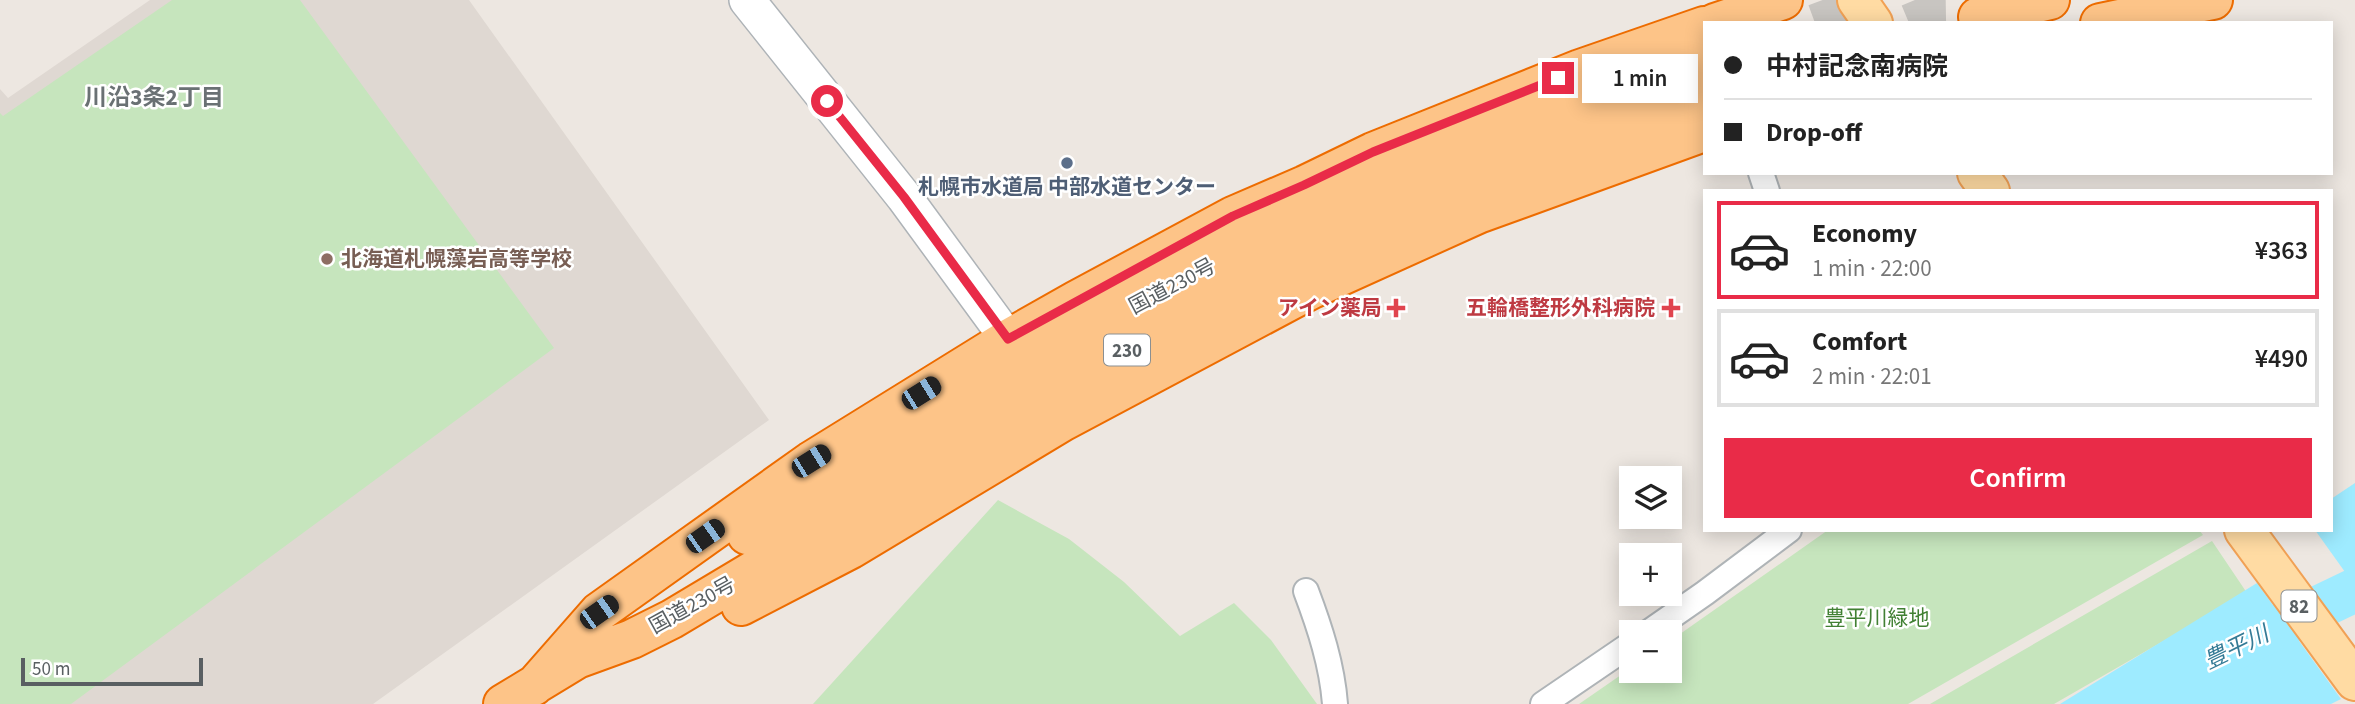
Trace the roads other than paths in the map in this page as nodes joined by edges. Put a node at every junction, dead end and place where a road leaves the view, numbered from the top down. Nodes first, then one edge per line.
1 (747, 0) edge
2 (1783, 0) edge
3 (1857, 0) edge
4 (2050, 0) edge
5 (2213, 0) edge
6 (1978, 17) dead end
7 (1721, 21) edge
8 (1872, 21) edge
9 (2111, 21) edge
10 (1703, 26) edge
11 (1703, 61) edge
12 (1703, 98) edge
13 (1703, 132) edge
14 (1008, 339) junction
15 (1786, 532) edge
16 (2245, 532) edge
17 (1306, 591) dead end
18 (1666, 620) edge
19 (1619, 652) edge
20 (577, 659) junction
21 (2355, 681) edge
22 (519, 695) edge
23 (1335, 704) edge
24 (1543, 704) edge

1 - 14 street
2 - 7 highway
3 - 8 main road
4 - 6 highway
5 - 9 highway
10 - 14 highway
11 - 20 highway, 国道230号 / 230
12 - 20 highway, 国道230号 / 230
13 - 22 highway
14 - 22 highway
15 - 18 street
16 - 21 main road, 82
17 - 23 street
19 - 24 street
20 - 22 highway, 国道230号 / 230

